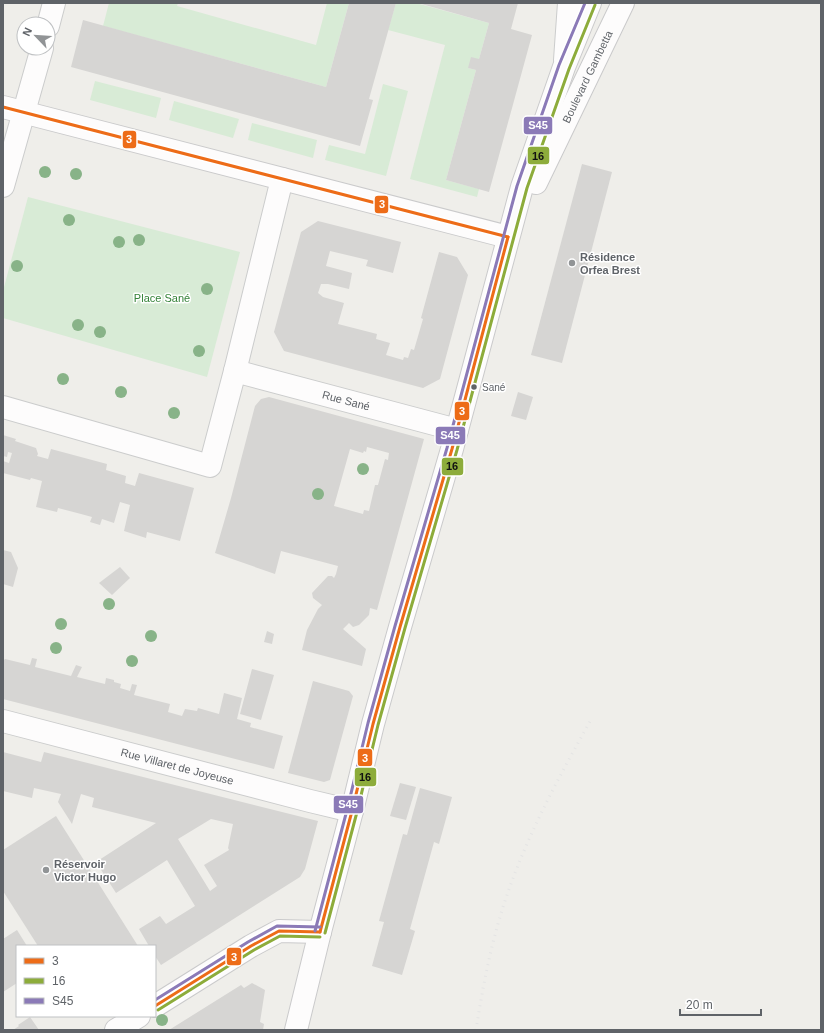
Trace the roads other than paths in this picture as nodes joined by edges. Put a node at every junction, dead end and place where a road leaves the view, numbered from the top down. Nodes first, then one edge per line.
1 (54, 3) edge
2 (569, 3) edge
3 (590, 3) edge
4 (623, 3) edge
5 (51, 16) edge
6 (38, 56) edge
7 (564, 67) junction
8 (13, 109) edge
9 (282, 179) junction
10 (3, 186) edge
11 (508, 237) junction
12 (235, 371) junction
13 (3, 407) edge
14 (457, 430) junction
15 (3, 721) edge
16 (352, 811) junction
17 (320, 932) junction
18 (156, 1005) edge
19 (137, 1017) edge
20 (116, 1030) edge
21 (296, 1030) edge

1 - 5 street
2 - 7 street
3 - 7 street, Boulevard Gambetta
4 - 11 street, Boulevard Gambetta
6 - 8 street
7 - 11 street, Boulevard Gambetta
8 - 9 street
8 - 10 street
9 - 11 street
9 - 12 street
11 - 14 street, Boulevard Gambetta
12 - 13 street
12 - 14 street, Rue Sané
14 - 16 street, Boulevard Gambetta
15 - 16 street, Rue Villaret de Joyeuse
16 - 17 street, Boulevard Gambetta
17 - 18 street
17 - 21 street, Boulevard Gambetta
19 - 20 street

